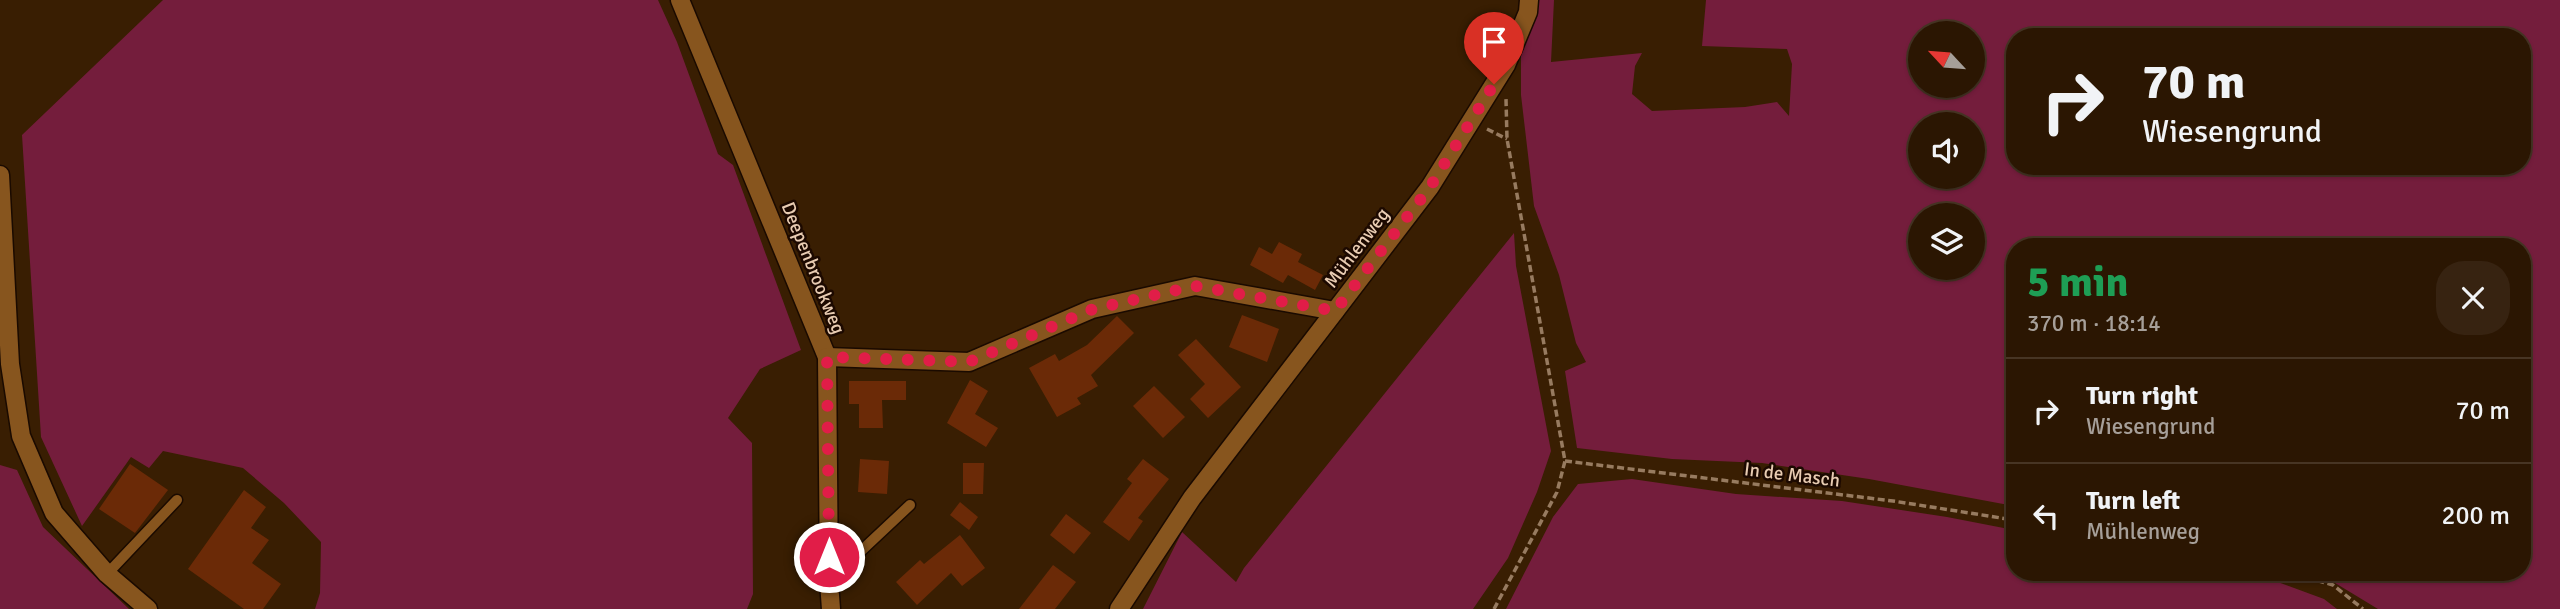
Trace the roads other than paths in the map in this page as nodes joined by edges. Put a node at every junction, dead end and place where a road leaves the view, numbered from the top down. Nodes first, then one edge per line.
1 (680, 0) edge
2 (1529, 0) edge
3 (0, 175) edge
4 (1335, 311) junction
5 (827, 357) junction
6 (177, 500) dead end
7 (909, 505) dead end
8 (107, 574) junction
9 (829, 582) junction
10 (148, 609) edge
11 (831, 609) edge
12 (1119, 609) edge

1 - 5 street, Deepenbrookweg
2 - 4 street, Mühlenweg
3 - 8 street
4 - 5 street
4 - 12 street, Mühlenweg
5 - 9 street, Deepenbrookweg
6 - 8 lane
7 - 9 lane
8 - 10 street
9 - 11 street, Deepenbrookweg

